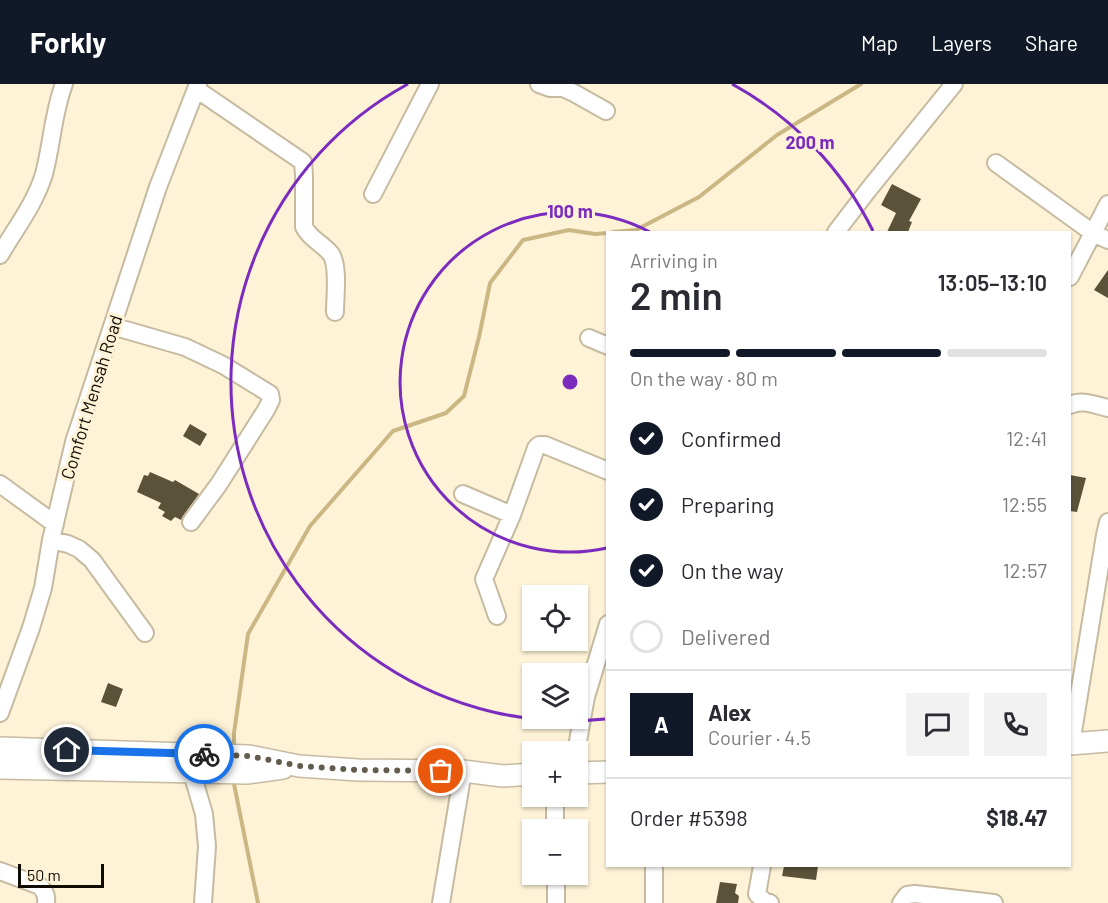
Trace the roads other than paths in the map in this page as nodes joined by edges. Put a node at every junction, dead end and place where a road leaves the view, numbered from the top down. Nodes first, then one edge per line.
1 (64, 84) edge
2 (430, 84) edge
3 (539, 84) edge
4 (954, 84) edge
5 (563, 86) edge
6 (197, 87) edge
7 (606, 111) dead end
8 (996, 163) dead end
9 (373, 194) dead end
10 (1108, 204) edge
11 (837, 231) edge
12 (1100, 237) edge
13 (0, 255) edge
14 (1071, 276) edge
15 (335, 312) dead end
16 (112, 326) junction
17 (589, 338) dead end
18 (606, 345) edge
19 (1071, 405) edge
20 (1108, 408) edge
21 (606, 470) edge
22 (0, 484) edge
23 (464, 494) dead end
24 (512, 515) junction
25 (191, 522) dead end
26 (1108, 522) edge
27 (55, 524) junction
28 (51, 540) junction
29 (497, 616) dead end
30 (606, 631) edge
31 (145, 633) dead end
32 (0, 713) edge
33 (1071, 738) edge
34 (578, 741) edge
35 (1108, 741) edge
36 (1071, 744) edge
37 (0, 748) edge
38 (220, 764) junction
39 (0, 768) edge
40 (463, 771) junction
41 (606, 772) edge
42 (192, 773) junction
43 (588, 773) edge
44 (522, 775) edge
45 (654, 867) edge
46 (762, 867) edge
47 (0, 871) edge
48 (556, 885) edge
49 (46, 903) edge
50 (203, 903) edge
51 (441, 903) edge
52 (556, 903) edge
53 (654, 903) edge
54 (770, 903) edge
55 (902, 903) edge
56 (994, 903) edge

1 - 13 street
2 - 9 street
3 - 5 street
4 - 11 street
5 - 7 street
6 - 15 street
6 - 16 street, Comfort Mensah Road
8 - 12 street
10 - 12 street
12 - 14 street
16 - 25 street
16 - 27 street, Comfort Mensah Road
17 - 18 street
19 - 20 street
21 - 24 street
22 - 27 street
23 - 24 street
24 - 29 street
26 - 33 street
27 - 28 street, Comfort Mensah Road
28 - 31 street
28 - 32 street, Comfort Mensah Road
30 - 34 street
35 - 36 main road
37 - 38 main road
38 - 40 main road
38 - 42 main road
39 - 42 main road
40 - 44 main road
40 - 51 street
41 - 43 main road
42 - 50 street
45 - 53 street
46 - 54 street
47 - 49 street
48 - 52 street
55 - 56 street

